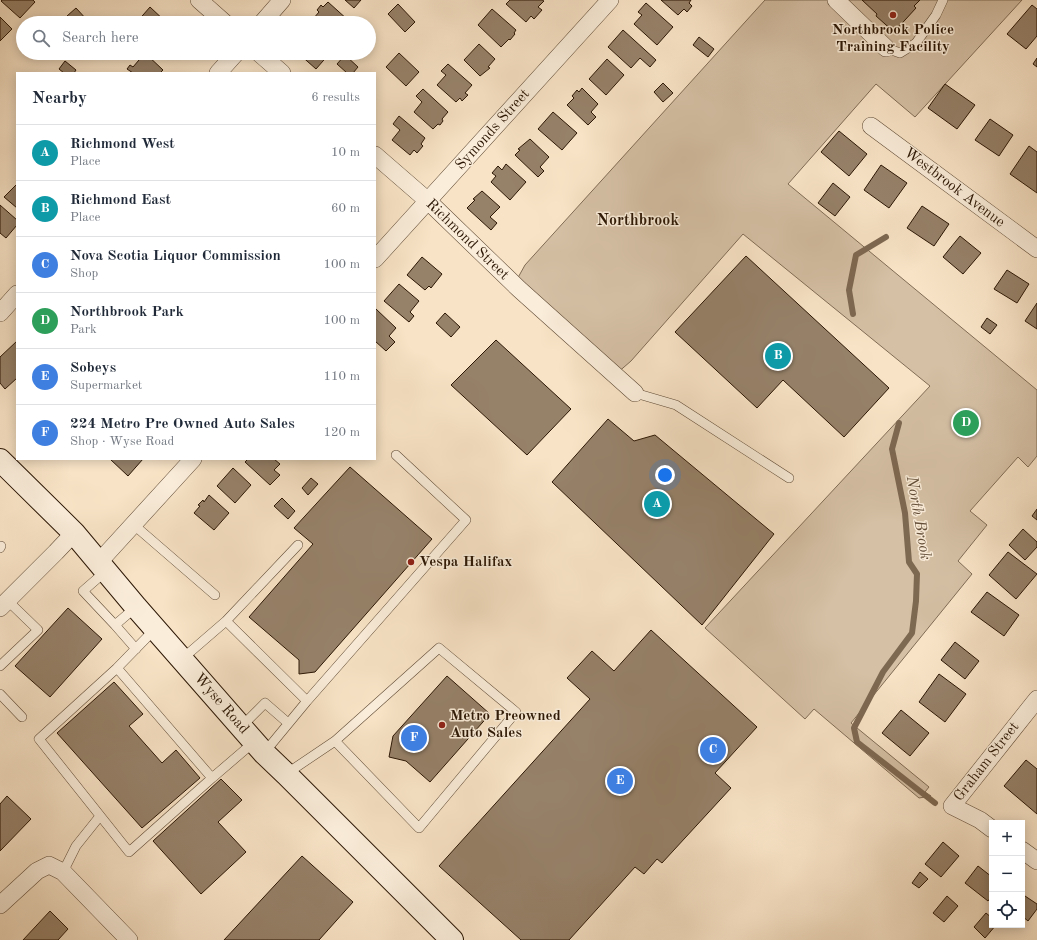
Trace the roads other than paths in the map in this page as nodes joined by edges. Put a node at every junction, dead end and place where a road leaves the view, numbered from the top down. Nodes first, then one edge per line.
1 (199, 0) edge
2 (282, 0) edge
3 (610, 0) edge
4 (836, 0) edge
5 (943, 0) edge
6 (217, 16) edge
7 (268, 16) edge
8 (886, 48) joint
9 (230, 60) edge
10 (267, 60) edge
11 (219, 72) edge
12 (281, 72) edge
13 (871, 126) dead end
14 (376, 156) edge
15 (428, 201) junction
16 (1037, 250) edge
17 (376, 258) edge
18 (16, 295) edge
19 (0, 313) edge
20 (635, 393) joint
21 (396, 455) dead end
22 (0, 460) edge
23 (192, 460) edge
24 (789, 478) dead end
25 (134, 525) junction
26 (74, 533) junction
27 (298, 545) dead end
28 (102, 567) junction
29 (215, 595) dead end
30 (4, 605) edge
31 (136, 607) junction
32 (226, 622) junction
33 (115, 625) junction
34 (156, 628) junction
35 (136, 649) junction
36 (182, 659) junction
37 (0, 666) edge
38 (117, 668) junction
39 (0, 694) edge
40 (1037, 699) edge
41 (307, 700) junction
42 (22, 717) dead end
43 (288, 723) junction
44 (253, 740) junction
45 (335, 741) junction
46 (286, 774) junction
47 (212, 778) junction
48 (100, 816) junction
49 (989, 826) edge
50 (1025, 852) edge
51 (1037, 861) edge
52 (56, 869) junction
53 (0, 905) edge
54 (129, 940) edge
55 (452, 940) edge

1 - 6 street
2 - 7 street
3 - 15 street, Symonds Street
4 - 8 street
5 - 8 lane
9 - 11 street
10 - 12 street
13 - 16 street, Westbrook Avenue
14 - 15 street, Richmond Street
15 - 17 street, Symonds Street
15 - 20 street, Richmond Street
18 - 19 street
20 - 24 lane
21 - 41 lane
22 - 26 main road, Wyse Road
23 - 25 street
25 - 28 street
25 - 29 lane
26 - 28 main road, Wyse Road
26 - 30 street
27 - 32 lane
28 - 31 main road, Wyse Road
28 - 33 lane
30 - 37 lane
31 - 33 lane
31 - 34 main road, Wyse Road
32 - 36 lane
32 - 41 lane
33 - 35 lane
34 - 35 lane
34 - 36 main road, Wyse Road
35 - 38 lane
36 - 44 main road, Wyse Road
38 - 47 lane
38 - 48 lane
39 - 42 lane
40 - 49 street, Graham Street
41 - 43 lane
43 - 44 lane
43 - 44 lane
44 - 46 main road, Wyse Road
44 - 47 lane
45 - 45 lane
45 - 46 lane
46 - 55 main road, Wyse Road
47 - 48 lane
48 - 52 lane
50 - 51 street
52 - 53 street
52 - 54 street

